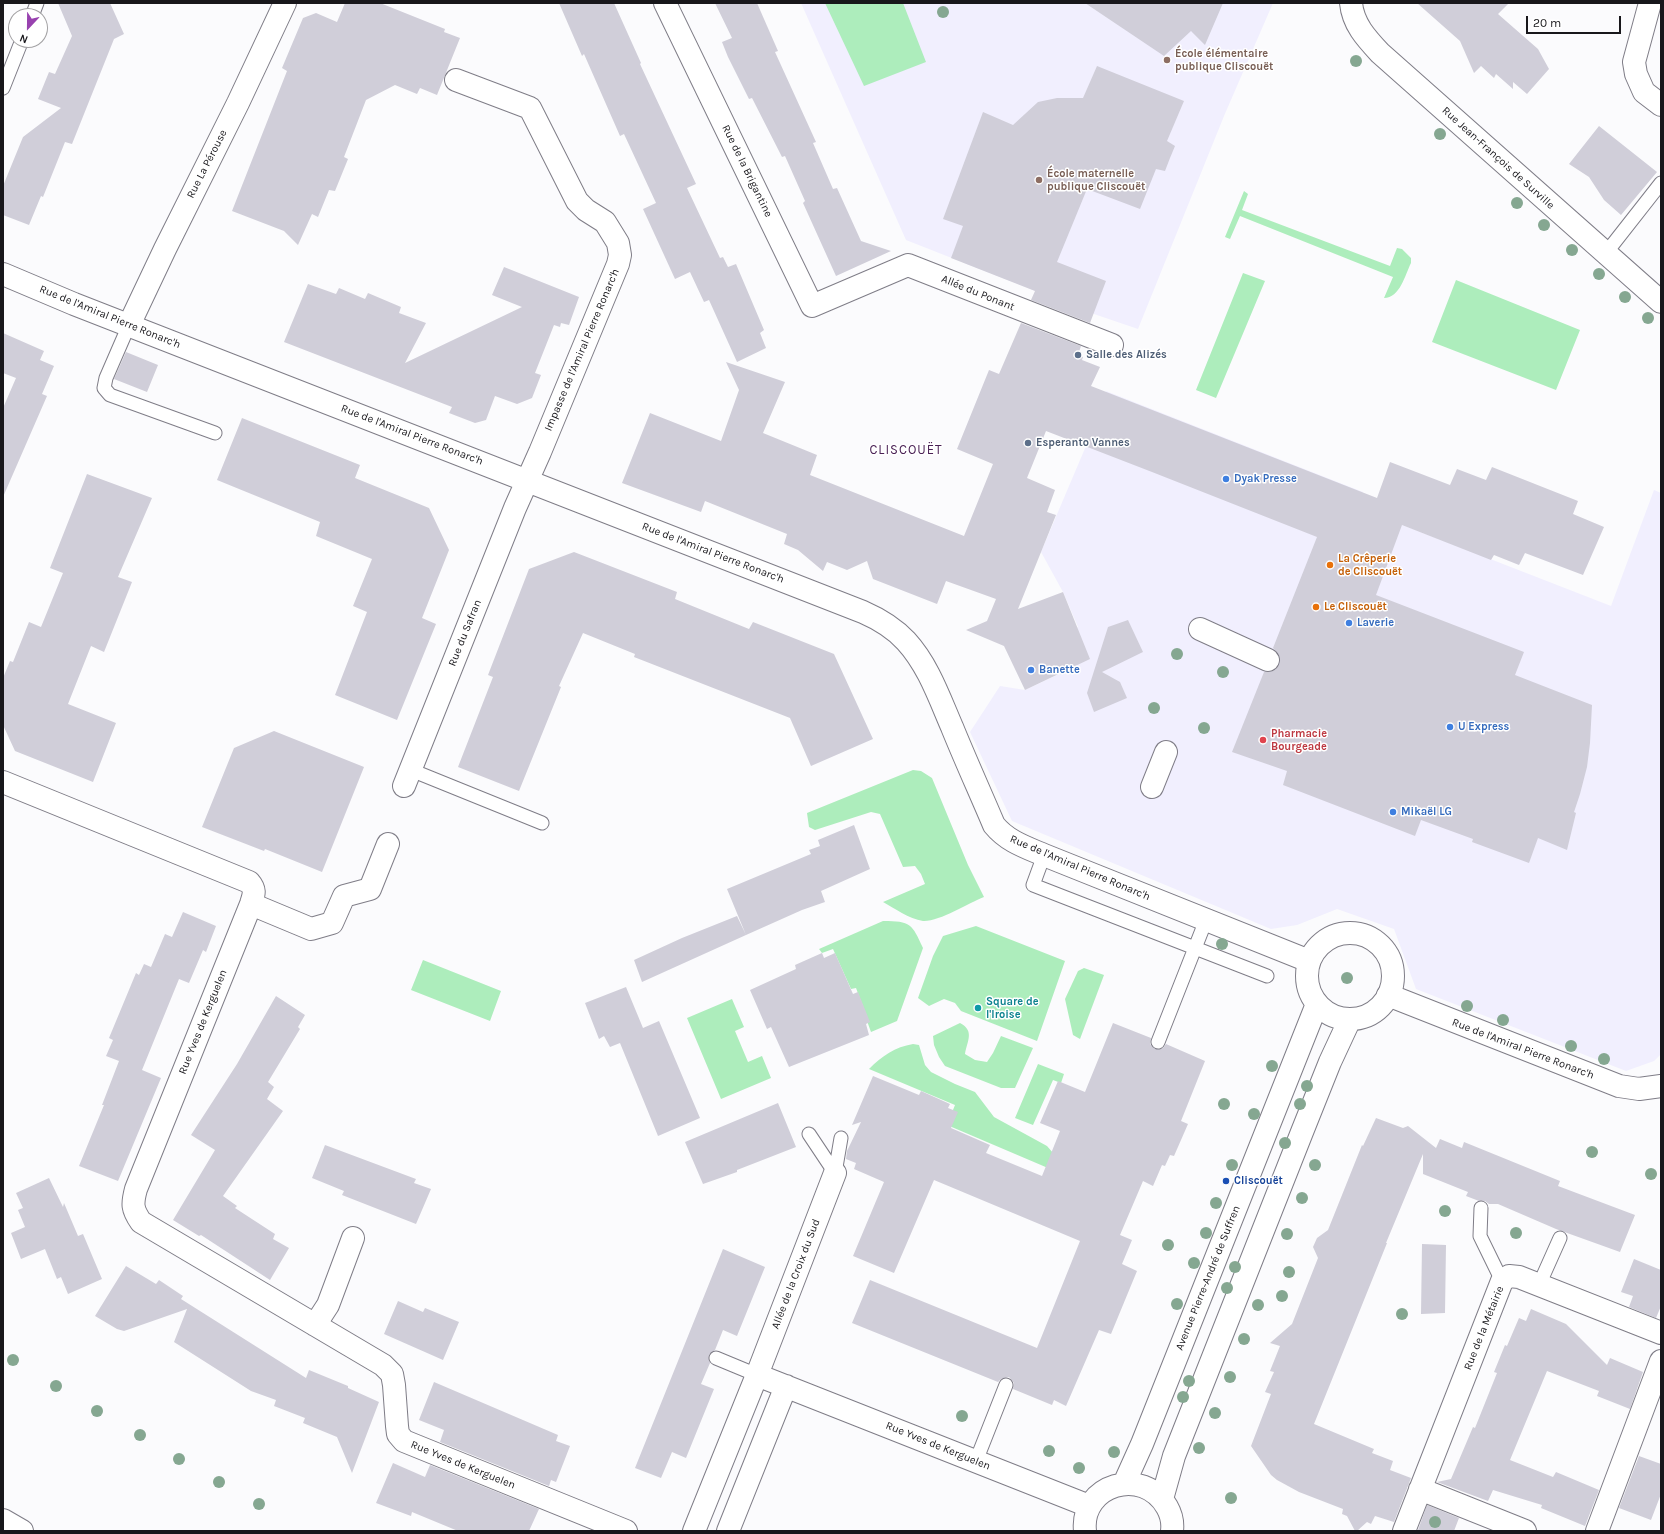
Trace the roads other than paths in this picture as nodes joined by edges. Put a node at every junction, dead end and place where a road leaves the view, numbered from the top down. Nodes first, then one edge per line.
1 (285, 3) edge
2 (665, 3) edge
3 (1351, 3) edge
4 (1650, 3) edge
5 (19, 48) edge
6 (456, 80) dead end
7 (3, 88) edge
8 (1661, 105) edge
9 (1661, 183) edge
10 (1606, 254) junction
11 (3, 274) edge
12 (846, 292) joint
13 (1661, 302) edge
14 (129, 325) junction
15 (1112, 345) dead end
16 (215, 433) dead end
17 (528, 480) junction
18 (1200, 629) dead end
19 (1268, 660) dead end
20 (1166, 752) dead end
21 (408, 778) joint
22 (3, 782) edge
23 (1152, 787) dead end
24 (542, 823) dead end
25 (388, 844) dead end
26 (1044, 855) junction
27 (251, 904) junction
28 (1206, 920) junction
29 (1195, 947) junction
30 (1309, 961) junction
31 (1267, 976) dead end
32 (1388, 996) junction
33 (1317, 1004) junction
34 (1350, 1019) junction
35 (1158, 1042) dead end
36 (1661, 1086) edge
37 (809, 1134) dead end
38 (842, 1138) dead end
39 (835, 1173) junction
40 (1481, 1208) dead end
41 (353, 1238) dead end
42 (1560, 1238) dead end
43 (1502, 1281) junction
44 (1539, 1285) junction
45 (315, 1325) junction
46 (1661, 1333) edge
47 (716, 1358) dead end
48 (1661, 1361) edge
49 (757, 1375) junction
50 (1006, 1385) dead end
51 (786, 1386) junction
52 (976, 1461) junction
53 (1124, 1484) junction
54 (1420, 1489) junction
55 (1162, 1499) junction
56 (1089, 1506) junction
57 (3, 1520) edge
58 (22, 1531) edge
59 (626, 1531) edge
60 (694, 1531) edge
61 (728, 1531) edge
62 (1085, 1531) edge
63 (1172, 1531) edge
64 (1404, 1531) edge
65 (1525, 1531) edge
66 (1597, 1531) edge

1 - 14 street, Rue La Pérouse
2 - 12 street, Rue de la Brigantine
3 - 10 street, Rue Jean-François de Surville
4 - 8 street
5 - 7 lane
6 - 17 street, Impasse de l'Amiral Pierre Ronarc'h
9 - 10 lane
10 - 13 street, Rue Jean-François de Surville
11 - 14 street, Rue de l'Amiral Pierre Ronarc'h
12 - 15 street, Allée du Ponant
14 - 16 lane
14 - 17 street, Rue de l'Amiral Pierre Ronarc'h
17 - 21 street, Rue du Safran
17 - 26 street, Rue de l'Amiral Pierre Ronarc'h
18 - 19 street
20 - 23 street
21 - 24 lane
22 - 27 street, Rue Yves de Kerguelen
25 - 27 street
26 - 28 street, Rue de l'Amiral Pierre Ronarc'h
26 - 29 lane
27 - 45 street, Rue Yves de Kerguelen
28 - 29 lane
28 - 30 street, Rue de l'Amiral Pierre Ronarc'h
29 - 31 lane
29 - 35 lane
30 - 32 street
30 - 33 street
32 - 34 street
32 - 36 street, Rue de l'Amiral Pierre Ronarc'h
33 - 34 street
33 - 53 street, Avenue Pierre-André de Suffren
34 - 55 street
37 - 39 lane
38 - 39 lane
39 - 49 street, Allée de la Croix du Sud
40 - 43 lane
41 - 45 street
42 - 44 lane
43 - 44 street, Rue de la Métairie
43 - 54 street, Rue de la Métairie
44 - 46 street, Rue de la Métairie
45 - 59 street, Rue Yves de Kerguelen
47 - 49 lane
48 - 66 street
49 - 51 street, Rue Yves de Kerguelen
49 - 60 street
50 - 52 lane
51 - 52 street, Rue Yves de Kerguelen
51 - 61 street
52 - 56 street, Rue Yves de Kerguelen
53 - 55 street
53 - 56 street
54 - 64 street, Rue de la Métairie
54 - 65 street
55 - 63 street
56 - 62 street
57 - 58 street

